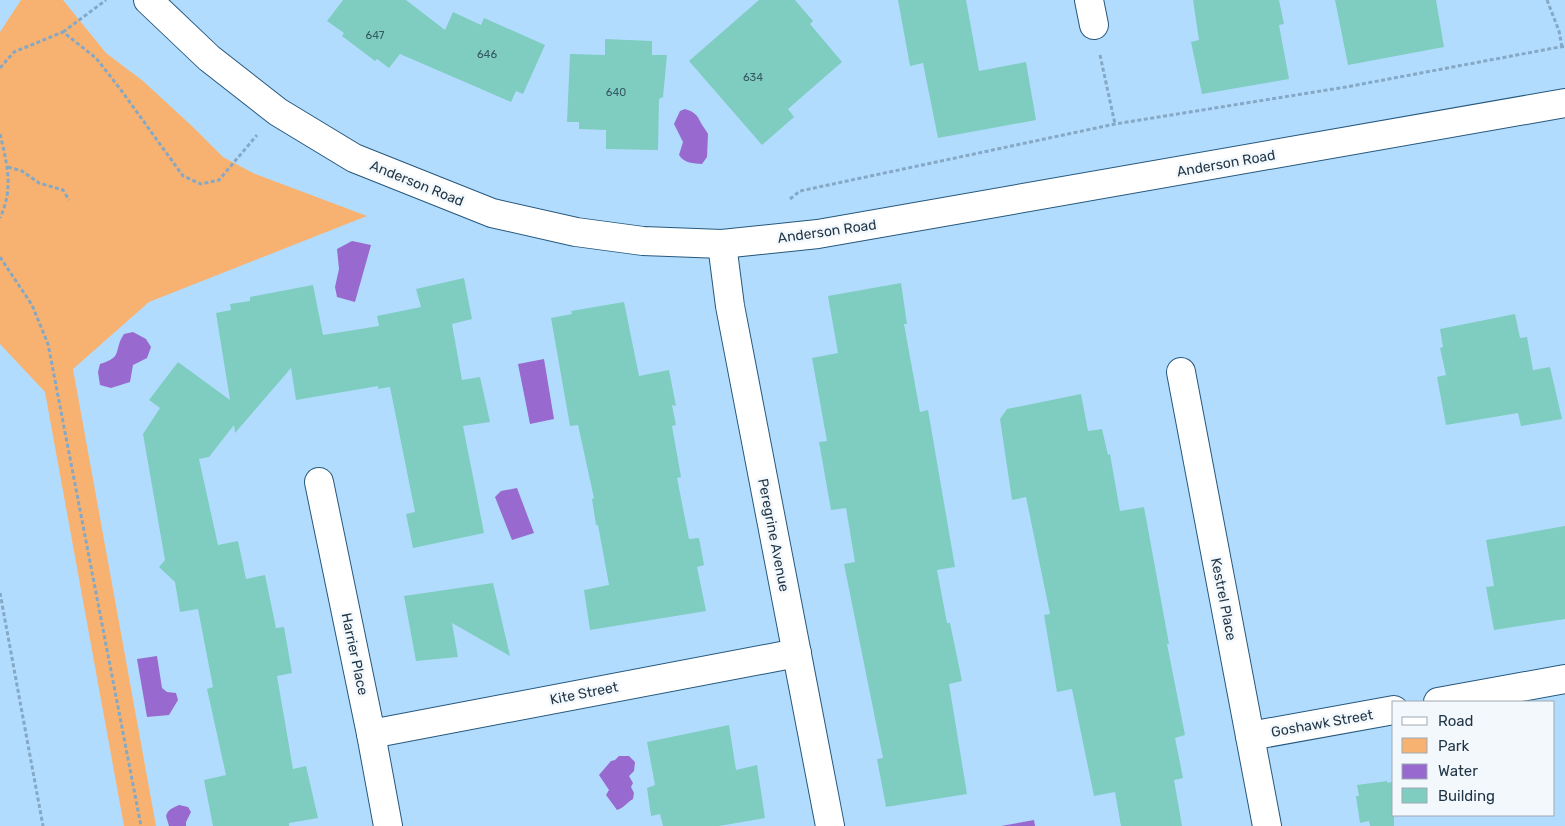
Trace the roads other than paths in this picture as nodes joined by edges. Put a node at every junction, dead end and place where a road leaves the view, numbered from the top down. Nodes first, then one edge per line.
1 (148, 0) edge
2 (1565, 103) edge
3 (722, 244) junction
4 (1181, 372) dead end
5 (319, 482) dead end
6 (797, 653) junction
7 (1565, 679) edge
8 (1444, 701) edge
9 (1392, 710) edge
10 (371, 734) junction
11 (1250, 736) junction
12 (388, 826) edge
13 (830, 826) edge
14 (1267, 826) edge

1 - 3 street, Anderson Road
2 - 3 street, Anderson Road
3 - 6 street, Peregrine Avenue
4 - 11 street, Kestrel Place
5 - 10 street, Harrier Place
6 - 10 street, Kite Street
6 - 13 street, Peregrine Avenue
7 - 8 street
9 - 11 street, Goshawk Street
10 - 12 street, Harrier Place
11 - 14 street, Kestrel Place

